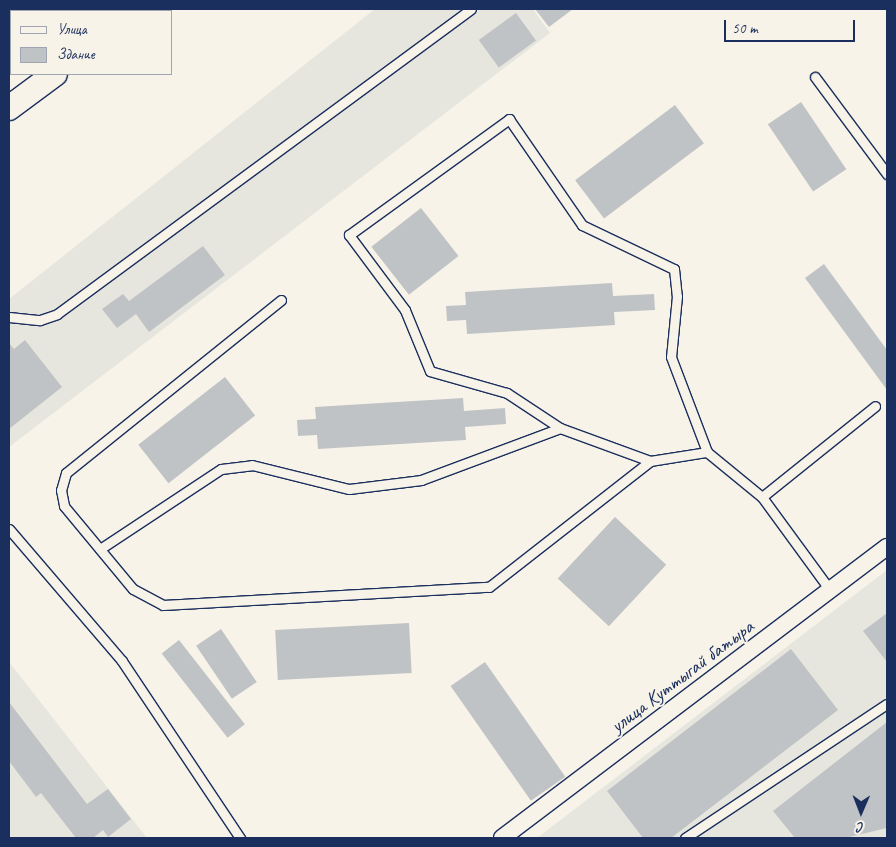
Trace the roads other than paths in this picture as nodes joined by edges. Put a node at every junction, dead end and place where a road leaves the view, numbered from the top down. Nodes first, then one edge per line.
1 (471, 9) edge
2 (54, 75) edge
3 (815, 76) dead end
4 (9, 108) edge
5 (887, 174) edge
6 (281, 300) dead end
7 (9, 317) edge
8 (875, 406) dead end
9 (560, 428) junction
10 (707, 452) junction
11 (650, 461) junction
12 (762, 497) junction
13 (9, 529) edge
14 (887, 547) edge
15 (100, 549) junction
16 (830, 590) junction
17 (887, 704) edge
18 (240, 838) edge
19 (502, 838) edge
20 (685, 838) edge

1 - 7 lane
2 - 4 main road
3 - 5 lane
6 - 15 lane
8 - 12 lane
9 - 10 lane
9 - 11 lane
9 - 15 lane
10 - 11 lane
10 - 12 lane
11 - 15 lane
12 - 16 lane
13 - 18 lane
14 - 16 street, улица Куттыгай батыра
16 - 19 street, улица Куттыгай батыра
17 - 20 lane

